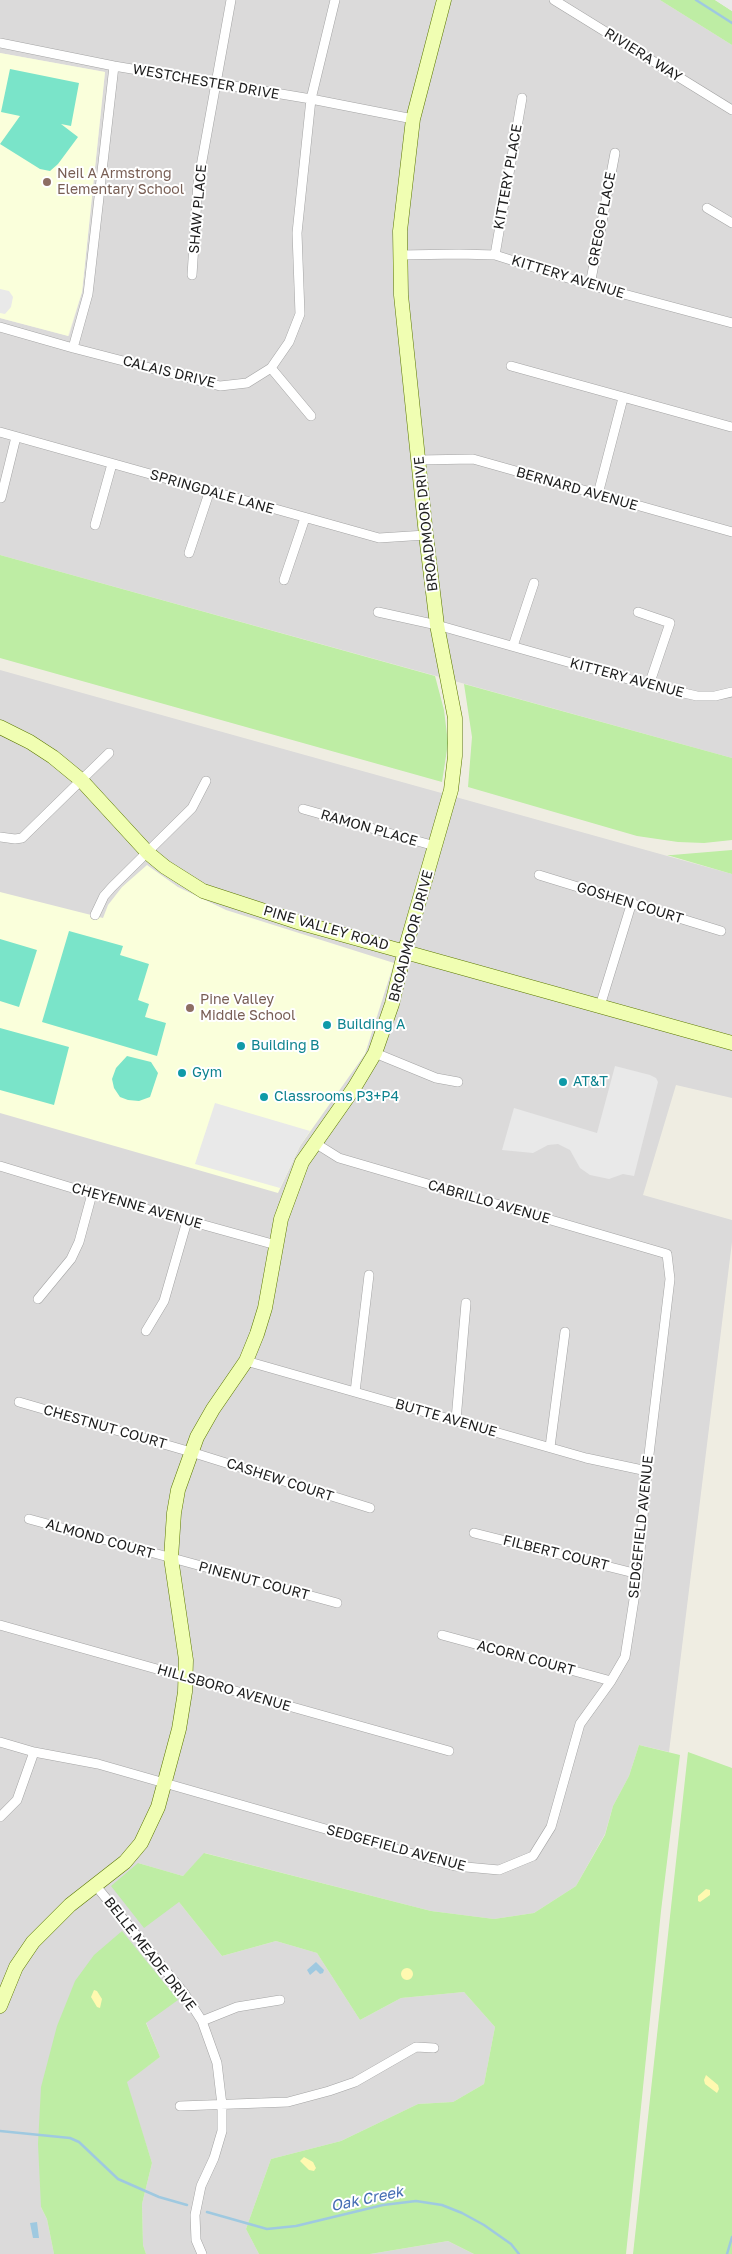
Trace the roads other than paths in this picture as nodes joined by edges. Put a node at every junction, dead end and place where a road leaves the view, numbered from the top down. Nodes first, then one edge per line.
1 (231, 0) edge
2 (335, 0) edge
3 (444, 0) edge
4 (554, 0) edge
5 (0, 43) edge
6 (114, 66) junction
7 (217, 84) junction
8 (522, 98) dead end
9 (311, 99) junction
10 (732, 110) edge
11 (413, 119) junction
12 (615, 153) dead end
13 (707, 208) dead end
14 (732, 223) edge
15 (401, 255) junction
16 (495, 255) junction
17 (192, 274) dead end
18 (590, 284) junction
19 (732, 324) edge
20 (0, 327) edge
21 (72, 348) junction
22 (511, 366) dead end
23 (271, 368) junction
24 (623, 398) junction
25 (311, 416) dead end
26 (731, 427) dead end
27 (0, 432) edge
28 (16, 437) junction
29 (420, 460) junction
30 (112, 464) junction
31 (210, 490) junction
32 (598, 494) junction
33 (1, 498) edge
34 (305, 518) junction
35 (95, 525) dead end
36 (732, 532) edge
37 (426, 535) junction
38 (189, 553) dead end
39 (284, 580) dead end
40 (534, 583) dead end
41 (378, 612) dead end
42 (638, 612) dead end
43 (437, 626) junction
44 (513, 646) junction
45 (649, 685) junction
46 (732, 692) edge
47 (0, 727) edge
48 (110, 753) dead end
49 (80, 780) junction
50 (206, 781) dead end
51 (303, 809) dead end
52 (0, 837) edge
53 (435, 846) junction
54 (148, 853) junction
55 (540, 875) dead end
56 (632, 902) junction
57 (95, 915) dead end
58 (721, 931) dead end
59 (405, 950) junction
60 (600, 1006) junction
61 (732, 1042) edge
62 (375, 1053) junction
63 (458, 1082) dead end
64 (315, 1143) junction
65 (0, 1166) edge
66 (92, 1194) junction
67 (187, 1220) junction
68 (276, 1245) junction
69 (667, 1254) joint
70 (369, 1275) dead end
71 (38, 1299) dead end
72 (466, 1303) dead end
73 (146, 1331) dead end
74 (565, 1332) dead end
75 (246, 1361) junction
76 (355, 1392) junction
77 (19, 1402) dead end
78 (456, 1420) junction
79 (550, 1447) junction
80 (191, 1452) junction
81 (647, 1471) junction
82 (370, 1508) dead end
83 (29, 1519) dead end
84 (474, 1533) dead end
85 (171, 1558) junction
86 (638, 1574) junction
87 (337, 1603) dead end
88 (0, 1625) edge
89 (442, 1635) dead end
90 (186, 1677) junction
91 (611, 1681) junction
92 (0, 1742) edge
93 (449, 1751) dead end
94 (34, 1752) junction
95 (165, 1783) junction
96 (0, 1817) edge
97 (96, 1886) junction
98 (280, 2000) dead end
99 (0, 2006) edge
100 (202, 2021) junction
101 (434, 2048) dead end
102 (222, 2104) junction
103 (180, 2106) dead end
104 (202, 2254) edge

1 - 7 street, SHAW PLACE
2 - 9 street, CALAIS DRIVE
3 - 11 street, BROADMOOR DRIVE
4 - 10 street, RIVIERA WAY
5 - 6 street, WESTCHESTER DRIVE
6 - 7 street, WESTCHESTER DRIVE
6 - 21 street
7 - 9 street, WESTCHESTER DRIVE
7 - 17 street, SHAW PLACE
8 - 16 street, KITTERY PLACE
9 - 11 street, WESTCHESTER DRIVE
9 - 23 street, CALAIS DRIVE
11 - 15 street, BROADMOOR DRIVE
12 - 18 street, GREGG PLACE
13 - 14 street
15 - 16 street, KITTERY AVENUE
15 - 29 street, BROADMOOR DRIVE
16 - 18 street, KITTERY AVENUE
18 - 19 street, KITTERY AVENUE
20 - 21 street, CALAIS DRIVE
21 - 23 street, CALAIS DRIVE
22 - 24 street
23 - 25 street
24 - 26 street
24 - 32 street
27 - 28 street, SPRINGDALE LANE
28 - 30 street, SPRINGDALE LANE
28 - 33 street
29 - 32 street, BERNARD AVENUE
29 - 37 street, BROADMOOR DRIVE
30 - 31 street, SPRINGDALE LANE
30 - 35 street
31 - 34 street, SPRINGDALE LANE
31 - 38 street
32 - 36 street, BERNARD AVENUE
34 - 37 street, SPRINGDALE LANE
34 - 39 street
37 - 43 street, BROADMOOR DRIVE
40 - 44 street
41 - 43 street, KITTERY AVENUE
42 - 45 street
43 - 44 street, KITTERY AVENUE
43 - 53 street, BROADMOOR DRIVE
44 - 45 street, KITTERY AVENUE
45 - 46 street, KITTERY AVENUE
47 - 49 street, PINE VALLEY ROAD
48 - 49 street
49 - 52 street
49 - 54 street, PINE VALLEY ROAD
50 - 54 street
51 - 53 street, RAMON PLACE
53 - 59 street, BROADMOOR DRIVE
54 - 57 street
54 - 59 street, PINE VALLEY ROAD
55 - 56 street, GOSHEN COURT
56 - 58 street, GOSHEN COURT
56 - 60 street
59 - 60 street, PINE VALLEY ROAD
59 - 62 street, BROADMOOR DRIVE
60 - 61 street, PINE VALLEY ROAD
62 - 63 street
62 - 64 street, BROADMOOR DRIVE
64 - 68 street, BROADMOOR DRIVE
64 - 69 street, CABRILLO AVENUE
65 - 66 street, CHEYENNE AVENUE
66 - 67 street, CHEYENNE AVENUE
66 - 71 street
67 - 68 street, CHEYENNE AVENUE
67 - 73 street
68 - 75 street, BROADMOOR DRIVE
69 - 81 street, SEDGEFIELD AVENUE
70 - 76 street
72 - 78 street
74 - 79 street
75 - 76 street, BUTTE AVENUE
75 - 80 street, BROADMOOR DRIVE
76 - 78 street, BUTTE AVENUE
77 - 80 street, CHESTNUT COURT
78 - 79 street, BUTTE AVENUE
79 - 81 street, BUTTE AVENUE
80 - 82 street, CASHEW COURT
80 - 85 street, BROADMOOR DRIVE
81 - 86 street, SEDGEFIELD AVENUE
83 - 85 street, ALMOND COURT
84 - 86 street, FILBERT COURT
85 - 87 street, PINENUT COURT
85 - 90 street, BROADMOOR DRIVE
86 - 91 street, SEDGEFIELD AVENUE
88 - 90 street, HILLSBORO AVENUE
89 - 91 street, ACORN COURT
90 - 93 street, HILLSBORO AVENUE
90 - 95 street, BROADMOOR DRIVE
91 - 95 street, SEDGEFIELD AVENUE
92 - 94 street, SEDGEFIELD AVENUE
94 - 95 street, SEDGEFIELD AVENUE
94 - 96 street
95 - 97 street, BROADMOOR DRIVE
97 - 99 street, BROADMOOR DRIVE
97 - 100 street, BELLE MEADE DRIVE
98 - 100 street
100 - 102 street, BELLE MEADE DRIVE
101 - 102 street
102 - 103 street
102 - 104 street, BELLE MEADE DRIVE

